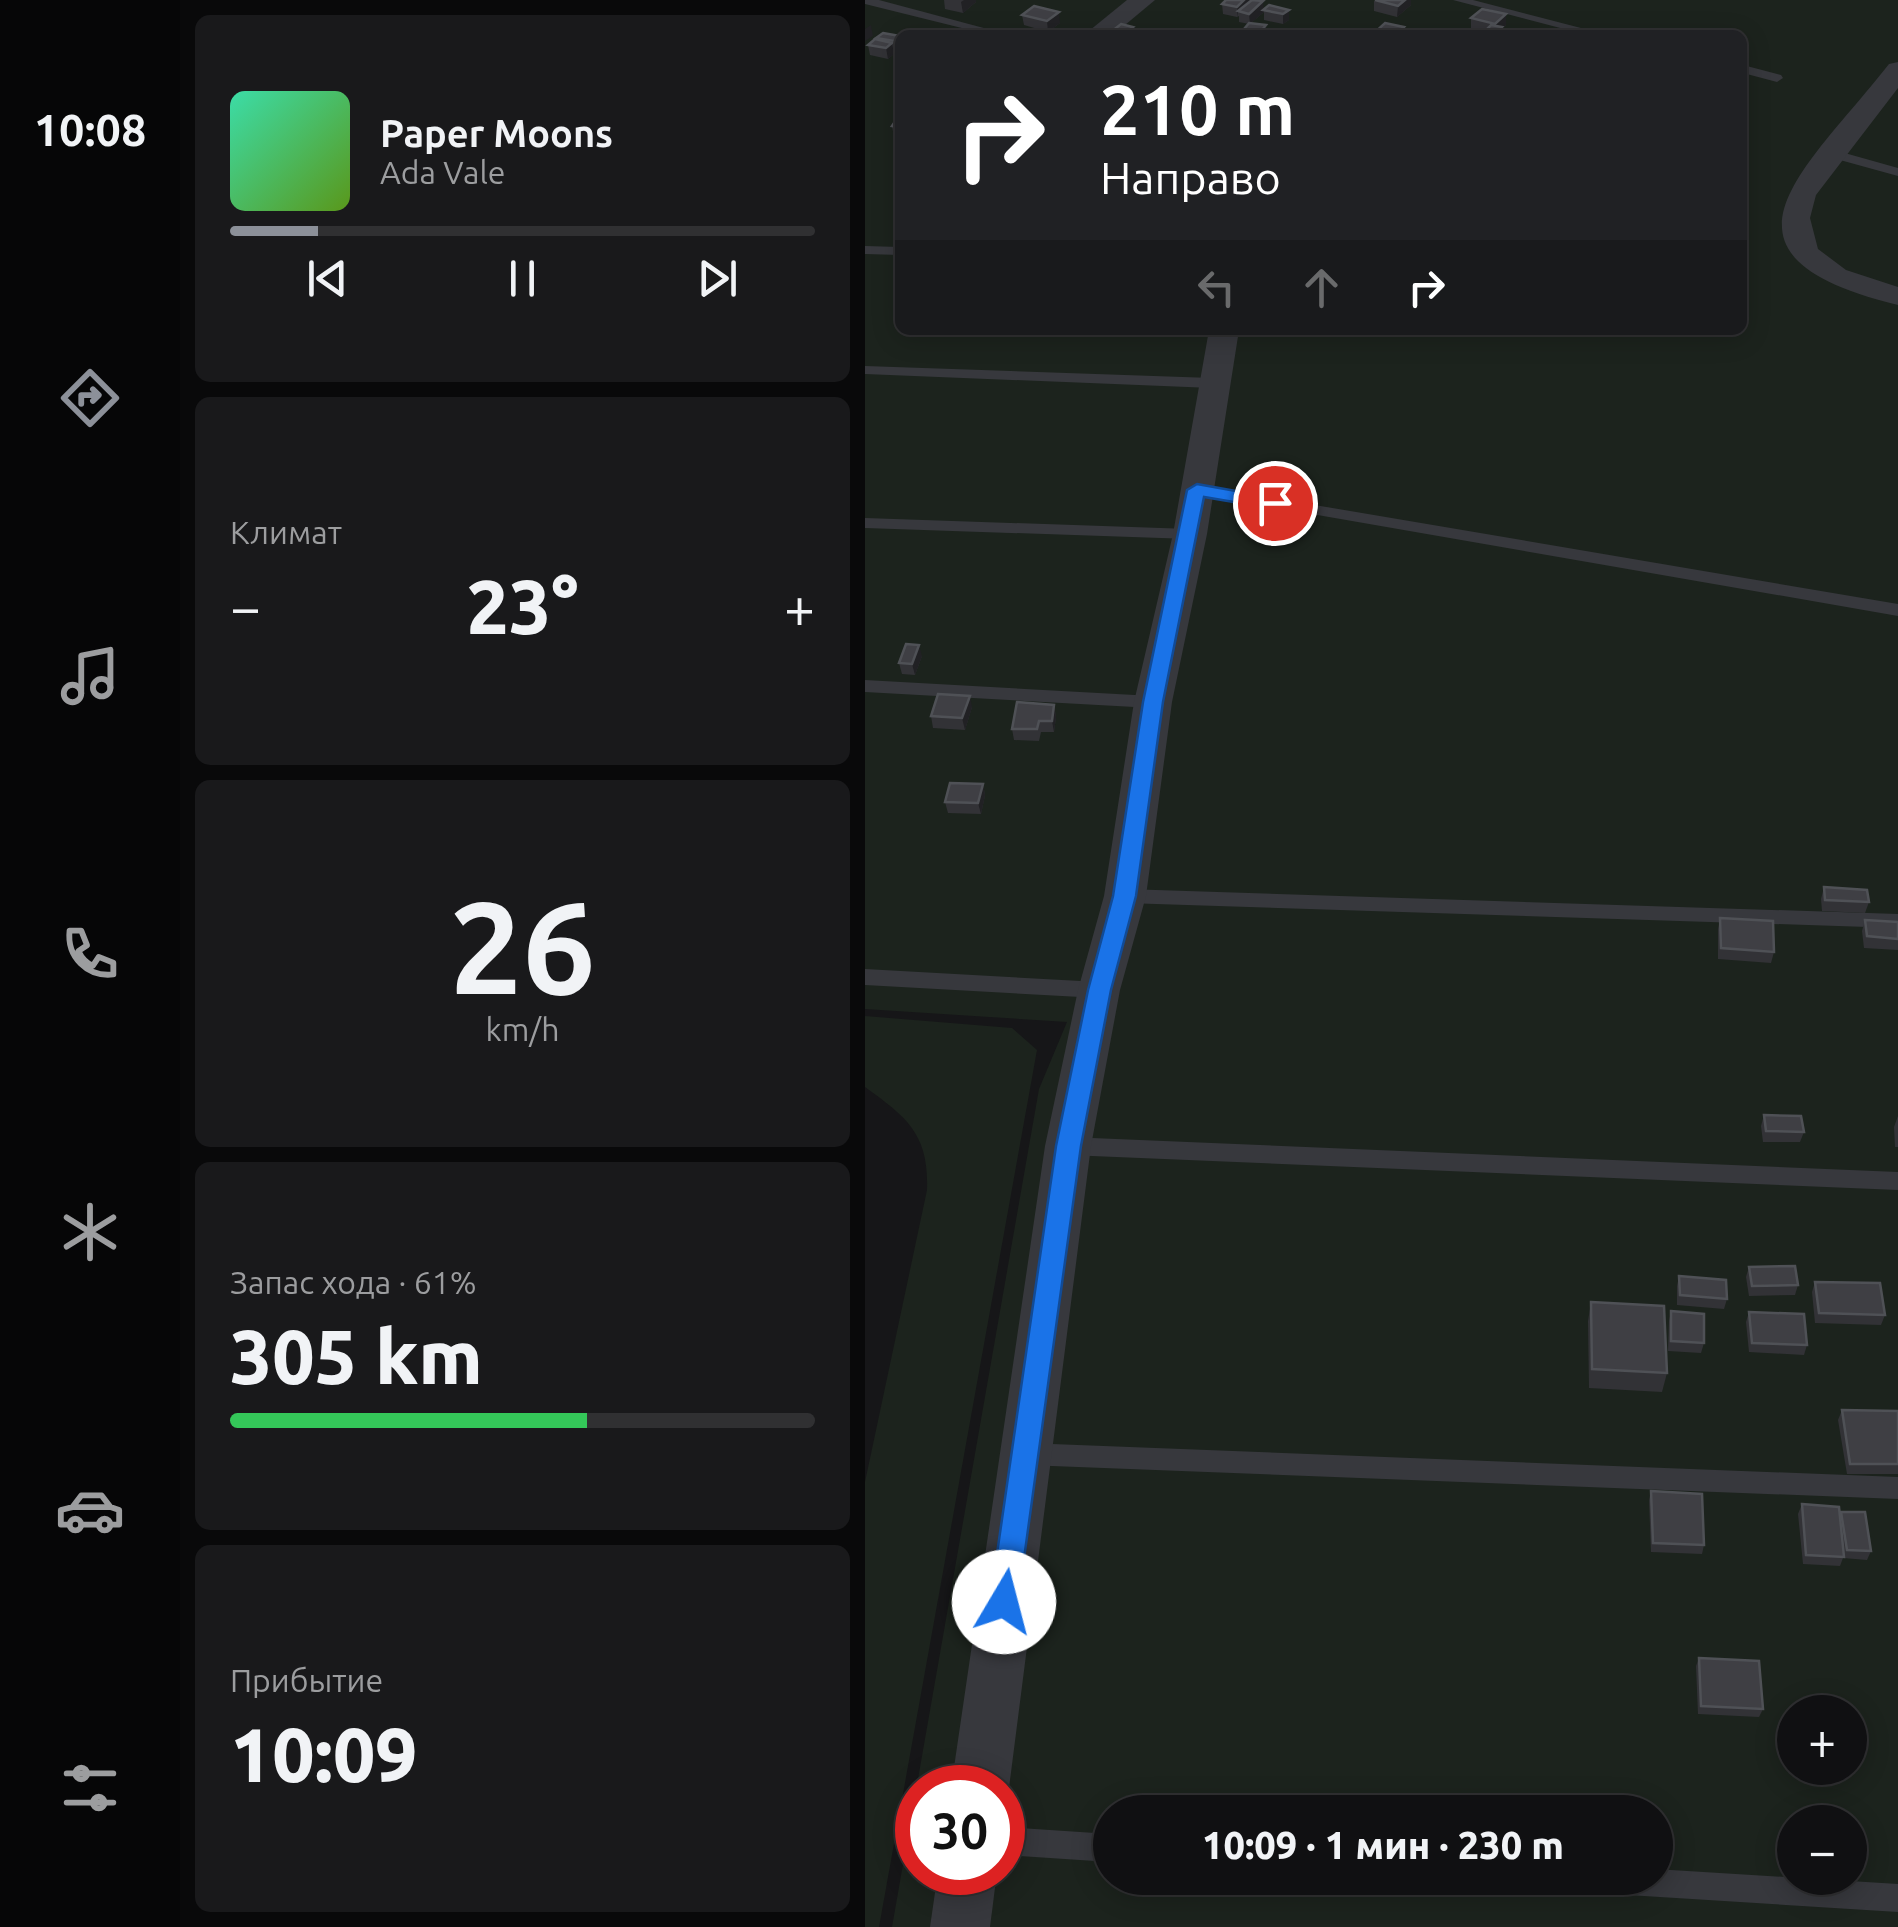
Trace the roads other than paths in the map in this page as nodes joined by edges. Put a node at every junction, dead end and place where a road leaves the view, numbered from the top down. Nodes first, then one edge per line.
1 (865, 0) edge
2 (1143, 0) edge
3 (1459, 0) edge
4 (984, 30) edge
5 (1104, 30) edge
6 (1582, 30) edge
7 (1898, 70) edge
8 (1747, 71) edge
9 (1777, 78) dead end
10 (1834, 154) junction
11 (1898, 172) edge
12 (865, 250) edge
13 (895, 252) edge
14 (1898, 296) edge
15 (1223, 335) edge
16 (865, 370) edge
17 (1212, 383) junction
18 (1197, 490) junction
19 (865, 523) edge
20 (1191, 534) junction
21 (1898, 610) edge
22 (865, 686) edge
23 (1153, 702) junction
24 (1125, 896) junction
25 (1898, 921) edge
26 (865, 977) edge
27 (1099, 990) junction
28 (1068, 1146) junction
29 (1898, 1181) edge
30 (1024, 1454) junction
31 (1898, 1488) edge
32 (982, 1765) edge
33 (1025, 1842) edge
34 (1093, 1847) edge
35 (1673, 1884) edge
36 (965, 1895) edge
37 (1898, 1898) edge
38 (961, 1927) edge

1 - 4 lane
2 - 5 street
3 - 6 lane
7 - 10 street
8 - 9 lane
10 - 11 lane
10 - 14 street
12 - 13 lane
15 - 17 street
16 - 17 lane
17 - 18 street
18 - 20 street
18 - 21 lane
19 - 20 lane
20 - 23 street
22 - 23 lane
23 - 24 street
24 - 25 lane
24 - 27 street
26 - 27 lane
27 - 28 street
28 - 29 lane
28 - 30 street
30 - 31 lane
30 - 32 street
33 - 34 lane
35 - 37 lane
36 - 38 street

